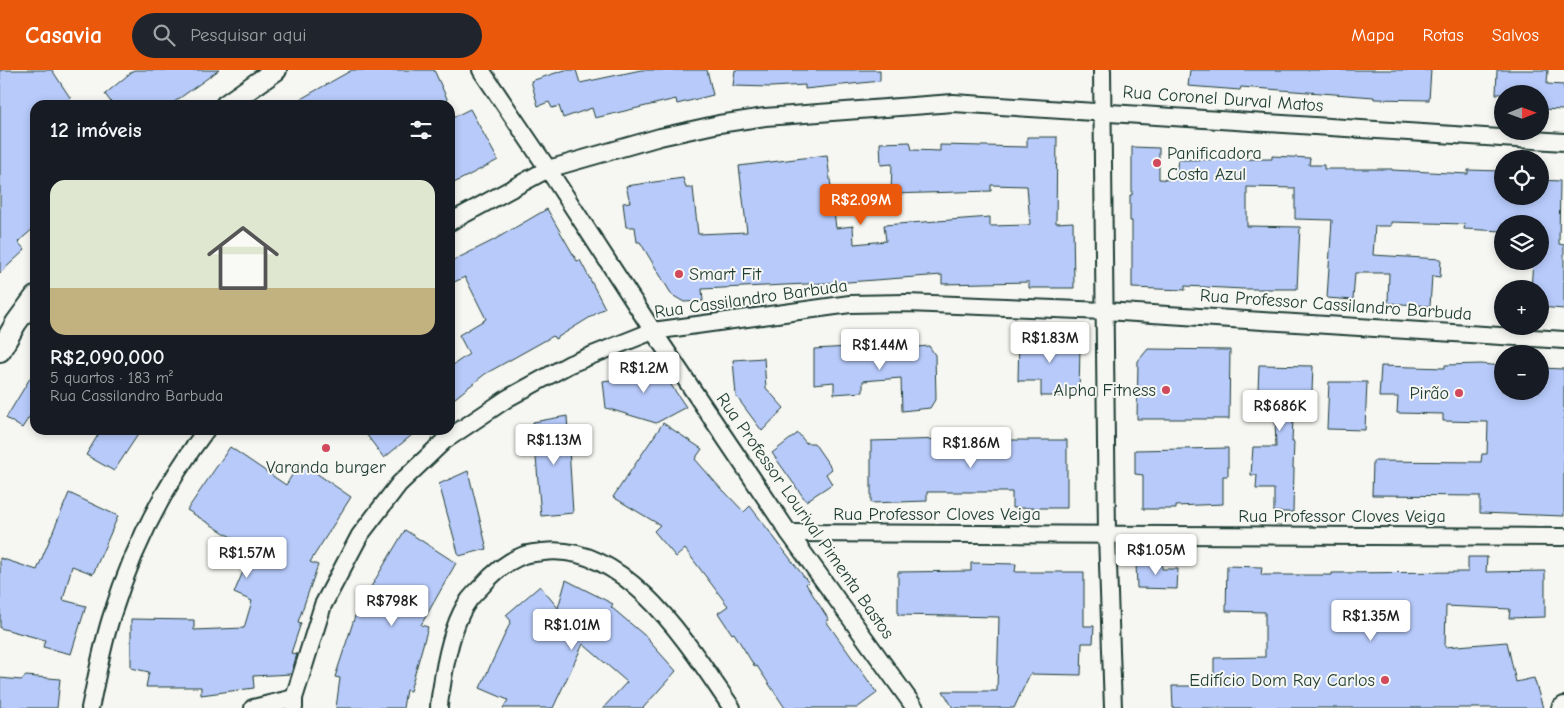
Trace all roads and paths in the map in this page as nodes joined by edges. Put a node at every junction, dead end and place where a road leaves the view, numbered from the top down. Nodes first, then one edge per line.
1 (276, 70) edge
2 (481, 70) edge
3 (1102, 70) edge
4 (233, 100) edge
5 (1102, 111) junction
6 (1564, 142) edge
7 (548, 169) junction
8 (455, 219) edge
9 (30, 304) edge
10 (1105, 311) junction
11 (653, 331) junction
12 (1564, 340) edge
13 (0, 351) edge
14 (455, 434) edge
15 (202, 435) edge
16 (453, 435) edge
17 (789, 533) junction
18 (1107, 535) junction
19 (1564, 537) edge
20 (294, 703) edge
21 (1564, 705) edge
22 (90, 708) edge
23 (253, 708) edge
24 (440, 708) edge
25 (732, 708) edge
26 (915, 708) edge
27 (1113, 708) edge
28 (1560, 708) edge

1 - 4 street
2 - 7 street, Rua Professor Lourival Pimenta Bastos
3 - 5 street
5 - 6 street, Rua Coronel Durval Matos
5 - 7 street, Rua Coronel Durval Matos
5 - 10 street
7 - 8 street, Rua Coronel Durval Matos
7 - 11 street, Rua Professor Lourival Pimenta Bastos
9 - 13 street
10 - 11 street, Rua Cassilandro Barbuda
10 - 12 street, Rua Professor Cassilandro Barbuda
10 - 18 street
11 - 14 street, Rua Cassilandro Barbuda
11 - 17 street, Rua Professor Lourival Pimenta Bastos
15 - 22 street
16 - 20 street, Rua Cassilandro Barbuda
17 - 18 street, Rua Professor Cloves Veiga
17 - 26 street, Rua Professor Lourival Pimenta Bastos
18 - 19 street, Rua Professor Cloves Veiga
18 - 27 street
20 - 23 street
21 - 28 street
24 - 25 street

